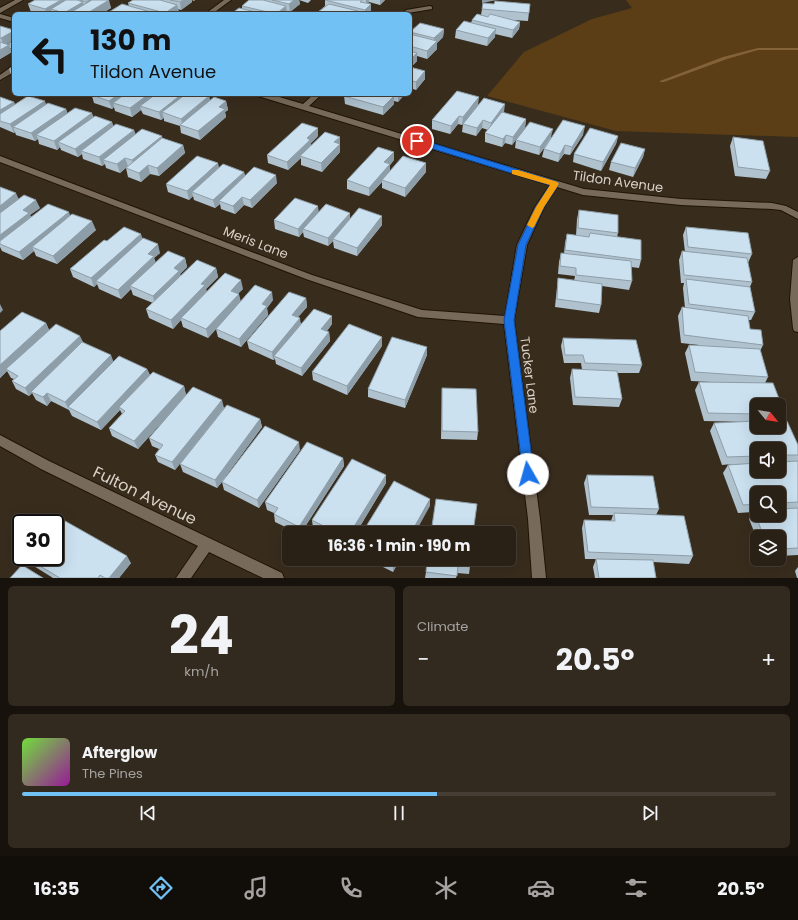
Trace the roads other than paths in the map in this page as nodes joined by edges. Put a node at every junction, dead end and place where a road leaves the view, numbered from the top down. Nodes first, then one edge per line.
1 (20, 0) edge
2 (228, 0) edge
3 (430, 8) dead end
4 (0, 11) edge
5 (211, 12) edge
6 (407, 12) edge
7 (0, 16) edge
8 (12, 19) edge
9 (12, 70) edge
10 (0, 78) edge
11 (267, 96) edge
12 (316, 96) edge
13 (304, 107) junction
14 (0, 159) edge
15 (555, 184) junction
16 (795, 214) edge
17 (798, 260) edge
18 (509, 320) junction
19 (798, 328) edge
20 (0, 440) edge
21 (207, 544) junction
22 (183, 578) edge
23 (277, 578) edge
24 (539, 578) edge

1 - 4 street
2 - 5 street
3 - 6 street
7 - 8 street
9 - 10 street
11 - 13 street, Tildon Avenue
12 - 13 street
13 - 15 street, Tildon Avenue
14 - 18 street, Meris Lane
15 - 16 street, Tildon Avenue
15 - 18 street, Tucker Lane
17 - 19 street
18 - 24 street, Tucker Lane
20 - 21 street, Fulton Avenue
21 - 22 street
21 - 23 street, Fulton Avenue

